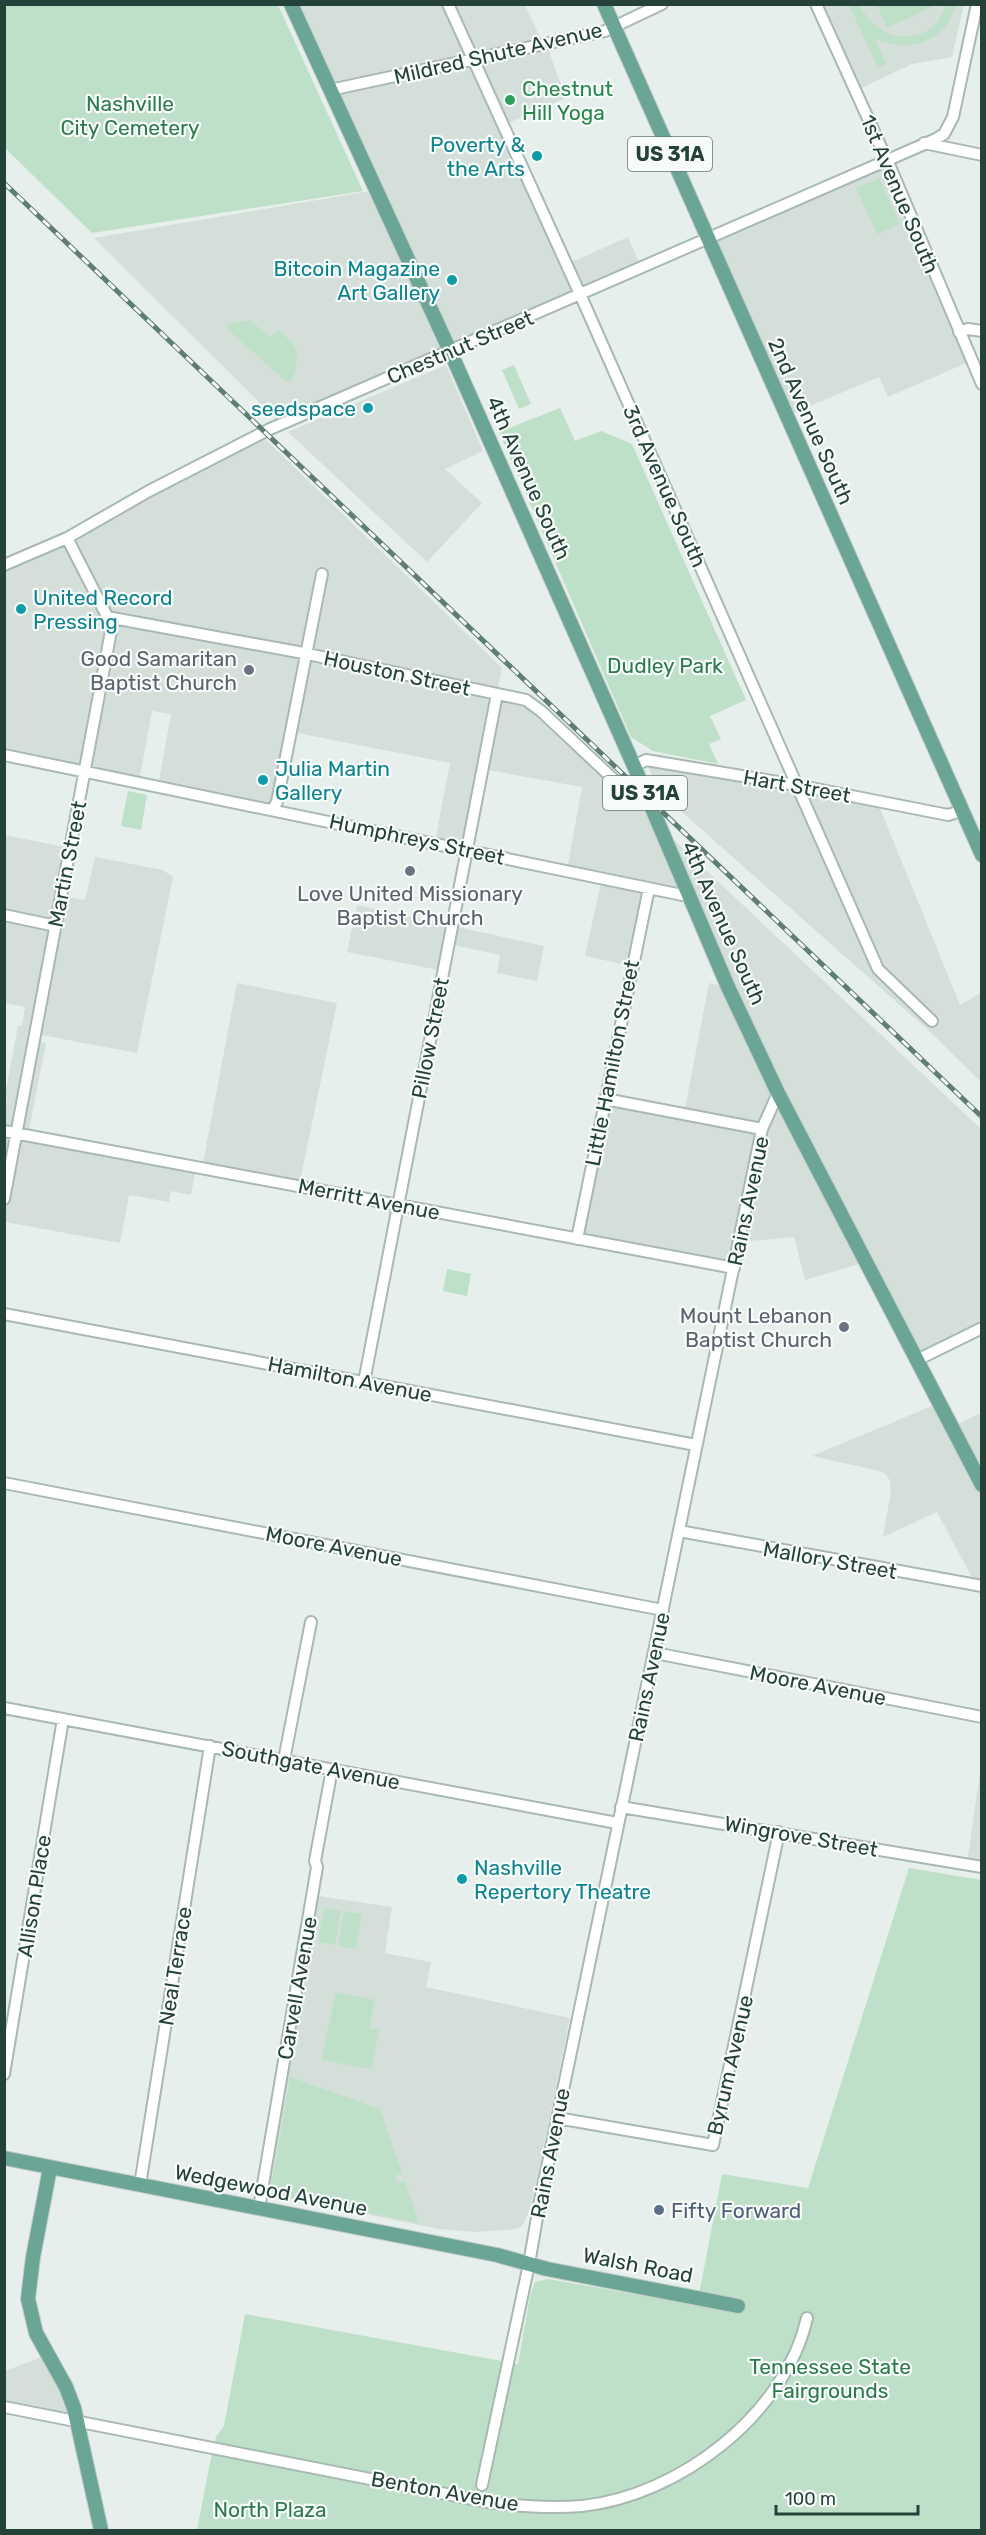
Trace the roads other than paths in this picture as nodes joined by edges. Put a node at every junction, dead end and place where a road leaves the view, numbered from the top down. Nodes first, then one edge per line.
1 (291, 4) edge
2 (448, 4) edge
3 (604, 4) edge
4 (662, 4) edge
5 (816, 4) edge
6 (977, 4) edge
7 (614, 27) junction
8 (473, 59) junction
9 (330, 90) junction
10 (924, 143) junction
11 (981, 155) edge
12 (886, 159) junction
13 (707, 238) junction
14 (580, 294) junction
15 (981, 331) edge
16 (958, 332) junction
17 (450, 351) junction
18 (981, 384) edge
19 (67, 538) junction
20 (4, 565) edge
21 (322, 574) dead end
22 (107, 616) junction
23 (307, 654) junction
24 (497, 694) junction
25 (4, 755) edge
26 (634, 766) junction
27 (84, 771) junction
28 (796, 785) junction
29 (650, 805) junction
30 (273, 809) junction
31 (961, 811) junction
32 (466, 849) junction
33 (981, 855) edge
34 (649, 888) junction
35 (687, 896) junction
36 (4, 915) edge
37 (56, 926) junction
38 (932, 1021) dead end
39 (778, 1093) junction
40 (605, 1099) junction
41 (762, 1129) junction
42 (4, 1131) edge
43 (17, 1133) junction
44 (4, 1199) edge
45 (398, 1205) junction
46 (577, 1239) junction
47 (734, 1268) junction
48 (4, 1314) edge
49 (981, 1328) edge
50 (917, 1360) junction
51 (364, 1382) junction
52 (696, 1445) junction
53 (4, 1483) edge
54 (981, 1485) edge
55 (679, 1532) junction
56 (981, 1586) edge
57 (663, 1610) junction
58 (311, 1622) dead end
59 (655, 1653) junction
60 (4, 1708) edge
61 (981, 1717) edge
62 (63, 1719) junction
63 (210, 1746) junction
64 (284, 1760) junction
65 (332, 1769) junction
66 (621, 1807) junction
67 (617, 1823) junction
68 (779, 1832) junction
69 (981, 1867) edge
70 (4, 2074) edge
71 (557, 2118) junction
72 (4, 2158) edge
73 (50, 2168) junction
74 (140, 2185) junction
75 (259, 2208) junction
76 (529, 2264) junction
77 (738, 2306) dead end
78 (807, 2318) dead end
79 (4, 2407) edge
80 (77, 2420) junction
81 (482, 2485) dead end
82 (101, 2530) edge

1 - 9 main road, 4th Avenue South / US 31A
2 - 8 street, 3rd Avenue South
3 - 7 main road, 2nd Avenue South / US 31A
4 - 7 street, Mildred Shute Avenue
5 - 12 street, 1st Avenue South
6 - 10 street, Chestnut Street
7 - 8 street, Mildred Shute Avenue
7 - 13 main road, 2nd Avenue South / US 31A
8 - 9 street, Mildred Shute Avenue
8 - 14 street, 3rd Avenue South
9 - 17 main road, 4th Avenue South / US 31A
10 - 11 street
10 - 12 street, Chestnut Street
12 - 13 street, Chestnut Street
12 - 16 street, 1st Avenue South
13 - 14 street, Chestnut Street
13 - 31 main road, 2nd Avenue South / US 31A
14 - 17 street, Chestnut Street
14 - 28 street, 3rd Avenue South
15 - 16 street
16 - 18 street, 1st Avenue South
17 - 19 street, Chestnut Street
17 - 26 main road, 4th Avenue South / US 31A
19 - 20 street, Chestnut Street
19 - 22 street, Martin Street
21 - 23 street
22 - 23 street, Houston Street
22 - 27 street, Martin Street
23 - 24 street, Houston Street
23 - 30 street
24 - 29 street, Houston Street
24 - 32 street, Pillow Street
25 - 27 street, Humphreys Street
26 - 28 street, Hart Street
26 - 29 main road, 4th Avenue South / US 31A
27 - 30 street, Humphreys Street
27 - 37 street, Martin Street
28 - 31 street, Hart Street
28 - 38 street, 3rd Avenue South
29 - 35 main road, 4th Avenue South / US 31A
30 - 32 street, Humphreys Street
31 - 33 main road, 2nd Avenue South / US 31A
32 - 34 street, Humphreys Street
32 - 45 street, Pillow Street
34 - 35 street, Humphreys Street
34 - 40 street, Little Hamilton Street
35 - 39 main road, 4th Avenue South / US 31A
36 - 37 street
37 - 43 street, Martin Street
39 - 41 street, Rains Avenue
39 - 50 main road, 4th Avenue South / US 31A
40 - 41 street
40 - 46 street, Little Hamilton Street
41 - 47 street, Rains Avenue
42 - 43 street, Merritt Avenue
43 - 44 street, Martin Street
43 - 45 street, Merritt Avenue
45 - 46 street, Merritt Avenue
45 - 51 street, Pillow Street
46 - 47 street, Merritt Avenue
47 - 52 street, Rains Avenue
48 - 51 street, Hamilton Avenue
49 - 50 street
50 - 54 main road, 4th Avenue South / US 31A
51 - 52 street, Hamilton Avenue
52 - 55 street, Rains Avenue
53 - 57 street, Moore Avenue
55 - 56 street, Mallory Street
55 - 57 street, Rains Avenue
57 - 59 street, Rains Avenue
58 - 64 street
59 - 61 street, Moore Avenue
59 - 66 street, Rains Avenue
60 - 62 street, Southgate Avenue
62 - 63 street, Southgate Avenue
62 - 70 street, Allison Place
63 - 64 street, Southgate Avenue
63 - 74 street, Neal Terrace
64 - 65 street, Southgate Avenue
65 - 67 street, Southgate Avenue
65 - 75 street, Carvell Avenue
66 - 67 street, Rains Avenue
66 - 68 street, Wingrove Street
67 - 71 street, Rains Avenue
68 - 69 street, Wingrove Street
68 - 71 street, Byrum Avenue
71 - 76 street, Rains Avenue
72 - 73 main road, Wedgewood Avenue
73 - 74 main road, Wedgewood Avenue
73 - 80 main road
74 - 75 main road, Wedgewood Avenue
75 - 76 main road, Wedgewood Avenue
76 - 77 main road, Walsh Road
76 - 81 street, Benton Avenue
78 - 80 street, Benton Avenue
79 - 80 street, Benton Avenue
80 - 82 main road

